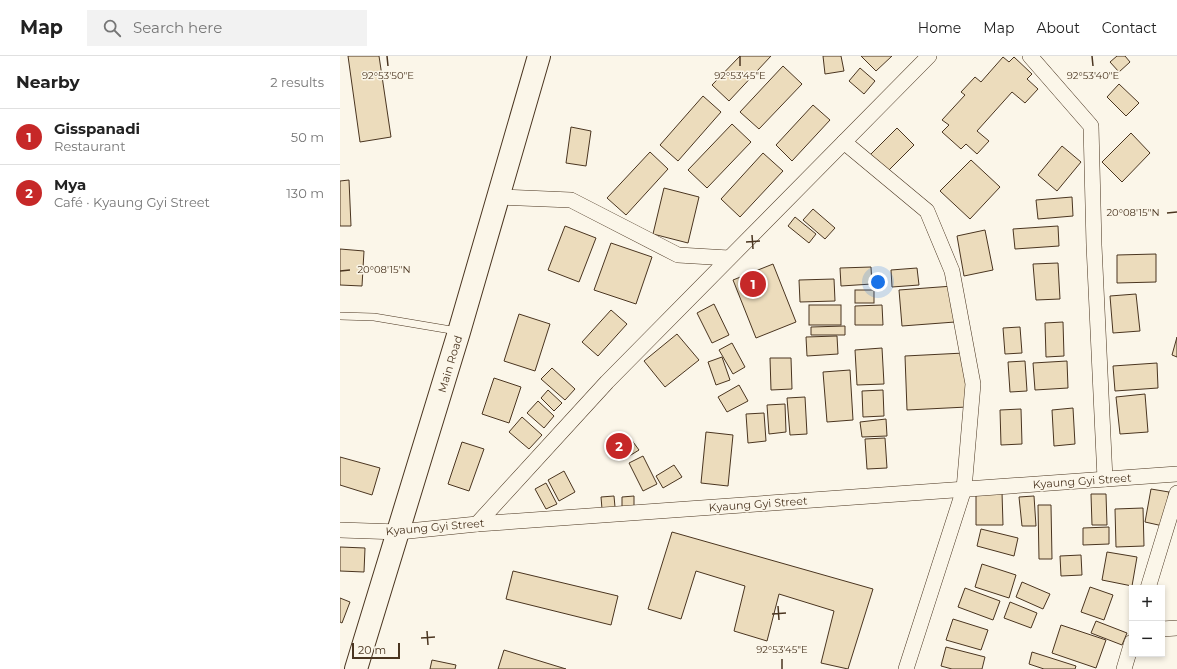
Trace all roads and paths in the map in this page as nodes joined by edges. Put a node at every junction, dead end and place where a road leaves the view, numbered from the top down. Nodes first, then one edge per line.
1 (928, 56) edge
2 (1030, 56) edge
3 (539, 57) edge
4 (844, 142) junction
5 (498, 197) junction
6 (730, 258) junction
7 (340, 316) edge
8 (459, 332) junction
9 (1177, 474) edge
10 (1105, 479) junction
11 (964, 490) junction
12 (1177, 493) edge
13 (478, 524) junction
14 (340, 530) edge
15 (399, 532) junction
16 (1149, 585) edge
17 (1177, 628) edge
18 (1165, 629) edge
19 (1129, 652) edge
20 (356, 669) edge
21 (906, 669) edge
22 (1124, 669) edge

1 - 4 street
2 - 10 street
3 - 5 main road, Main Road
4 - 6 street
4 - 11 street
5 - 6 street
5 - 8 main road, Main Road
6 - 13 street
7 - 8 lane
8 - 15 main road, Main Road
9 - 10 street, Kyaung Gyi Street
10 - 11 street, Kyaung Gyi Street
11 - 13 street, Kyaung Gyi Street
11 - 21 street
12 - 16 street
13 - 15 street, Kyaung Gyi Street
14 - 15 street, Kyaung Gyi Street
15 - 20 main road, Main Road
17 - 18 street
19 - 22 street

